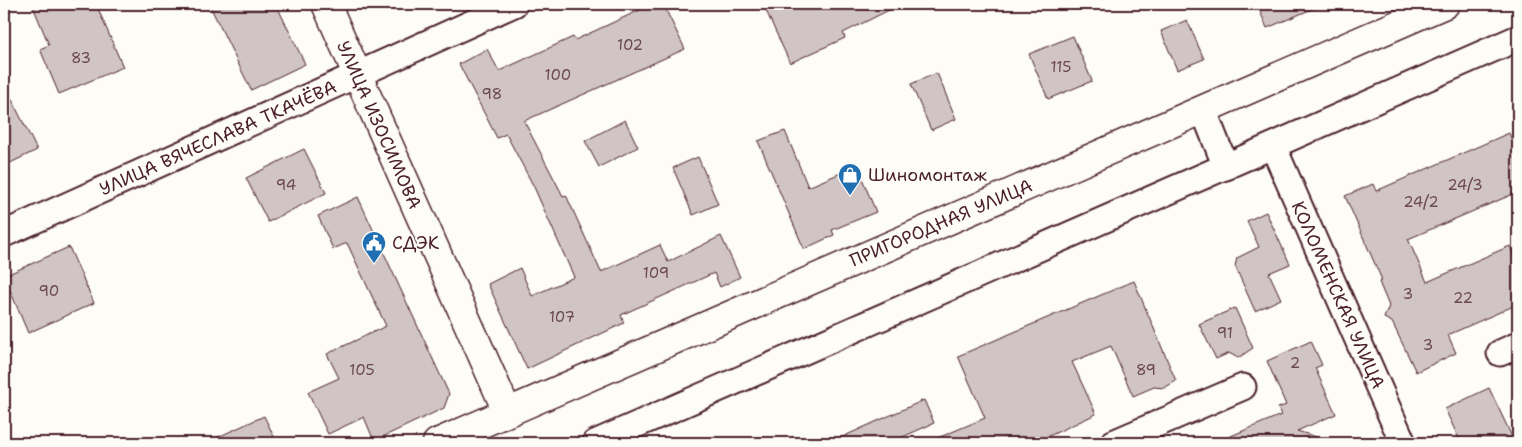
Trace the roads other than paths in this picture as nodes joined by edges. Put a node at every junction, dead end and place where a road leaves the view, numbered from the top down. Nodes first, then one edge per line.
1 (326, 4) edge
2 (514, 4) edge
3 (1445, 4) edge
4 (1518, 38) edge
5 (357, 76) junction
6 (1204, 109) junction
7 (1273, 146) junction
8 (1226, 167) junction
9 (4, 234) edge
10 (1243, 387) dead end
11 (507, 411) junction
12 (437, 443) edge
13 (594, 443) edge
14 (1113, 443) edge
15 (1403, 443) edge

1 - 5 street, УЛИЦА ИЗОСИМОВА
2 - 5 street, УЛИЦА ВЯЧЕСЛАВА ТКАЧЁВА
3 - 6 street, ПРИГОРОДНАЯ УЛИЦА
4 - 7 street
5 - 9 street, УЛИЦА ВЯЧЕСЛАВА ТКАЧЁВА
5 - 11 street, УЛИЦА ИЗОСИМОВА
6 - 8 street
6 - 11 street, ПРИГОРОДНАЯ УЛИЦА
7 - 8 street
7 - 15 street, КОЛОМЕНСКАЯ УЛИЦА
8 - 13 street
10 - 14 street
11 - 12 street, ПРИГОРОДНАЯ УЛИЦА

